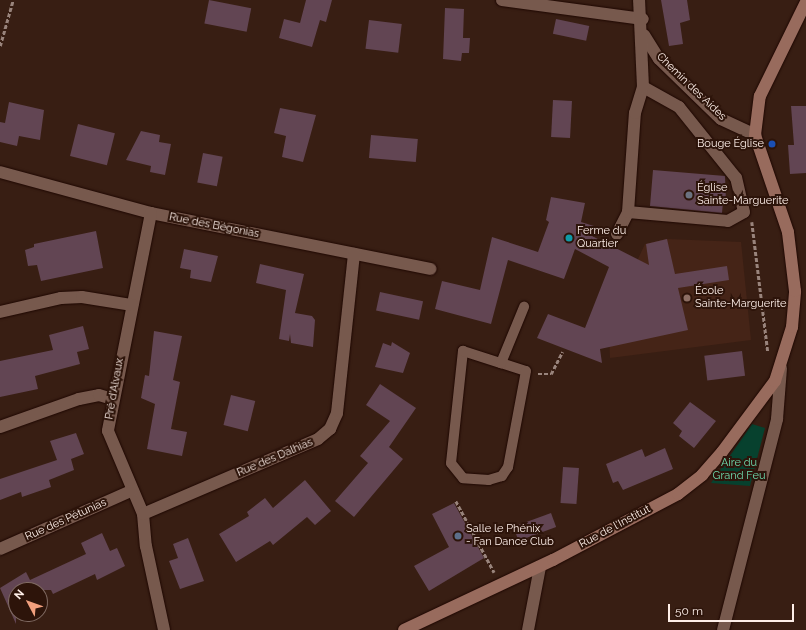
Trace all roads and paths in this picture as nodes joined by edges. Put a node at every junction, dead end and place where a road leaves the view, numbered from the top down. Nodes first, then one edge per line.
1 (13, 0) edge
2 (502, 0) edge
3 (640, 0) edge
4 (806, 2) edge
5 (643, 19) junction
6 (644, 36) junction
7 (0, 46) edge
8 (644, 87) junction
9 (755, 135) junction
10 (0, 172) edge
11 (628, 212) junction
12 (744, 212) junction
13 (151, 213) junction
14 (617, 234) dead end
15 (354, 254) junction
16 (430, 269) dead end
17 (132, 305) junction
18 (524, 307) dead end
19 (0, 312) edge
20 (562, 352) dead end
21 (768, 356) dead end
22 (500, 363) junction
23 (781, 368) junction
24 (526, 371) junction
25 (112, 399) junction
26 (0, 427) edge
27 (132, 491) junction
28 (456, 502) dead end
29 (143, 514) junction
30 (0, 549) edge
31 (488, 558) dead end
32 (540, 567) junction
33 (164, 630) edge
34 (404, 630) edge
35 (528, 630) edge
36 (723, 630) edge

1 - 7 path
2 - 5 street
3 - 5 street, Chemin des Aides
4 - 9 street
5 - 6 street, Chemin des Aides
6 - 8 street
6 - 9 street, Chemin des Aides
8 - 11 street
8 - 12 street
9 - 23 street, Rue de l'Institut
10 - 13 street, Rue des Bégonias
11 - 12 street
11 - 14 street
12 - 21 path
13 - 15 street, Rue des Bégonias
13 - 17 street, Pré d'Alvaux
15 - 16 street, Rue des Bégonias
15 - 29 street, Rue des Dalhias
17 - 19 street
17 - 25 street, Pré d'Alvaux
18 - 22 lane
20 - 24 path
22 - 24 lane
22 - 24 lane
23 - 32 street, Rue de l'Institut
23 - 36 street
25 - 26 street
25 - 27 street, Pré d'Alvaux
27 - 29 street, Pré d'Alvaux
27 - 30 street, Rue des Pétunias
28 - 31 path
29 - 33 street, Pré d'Alvaux
32 - 34 street, Rue de l'Institut
32 - 35 street

